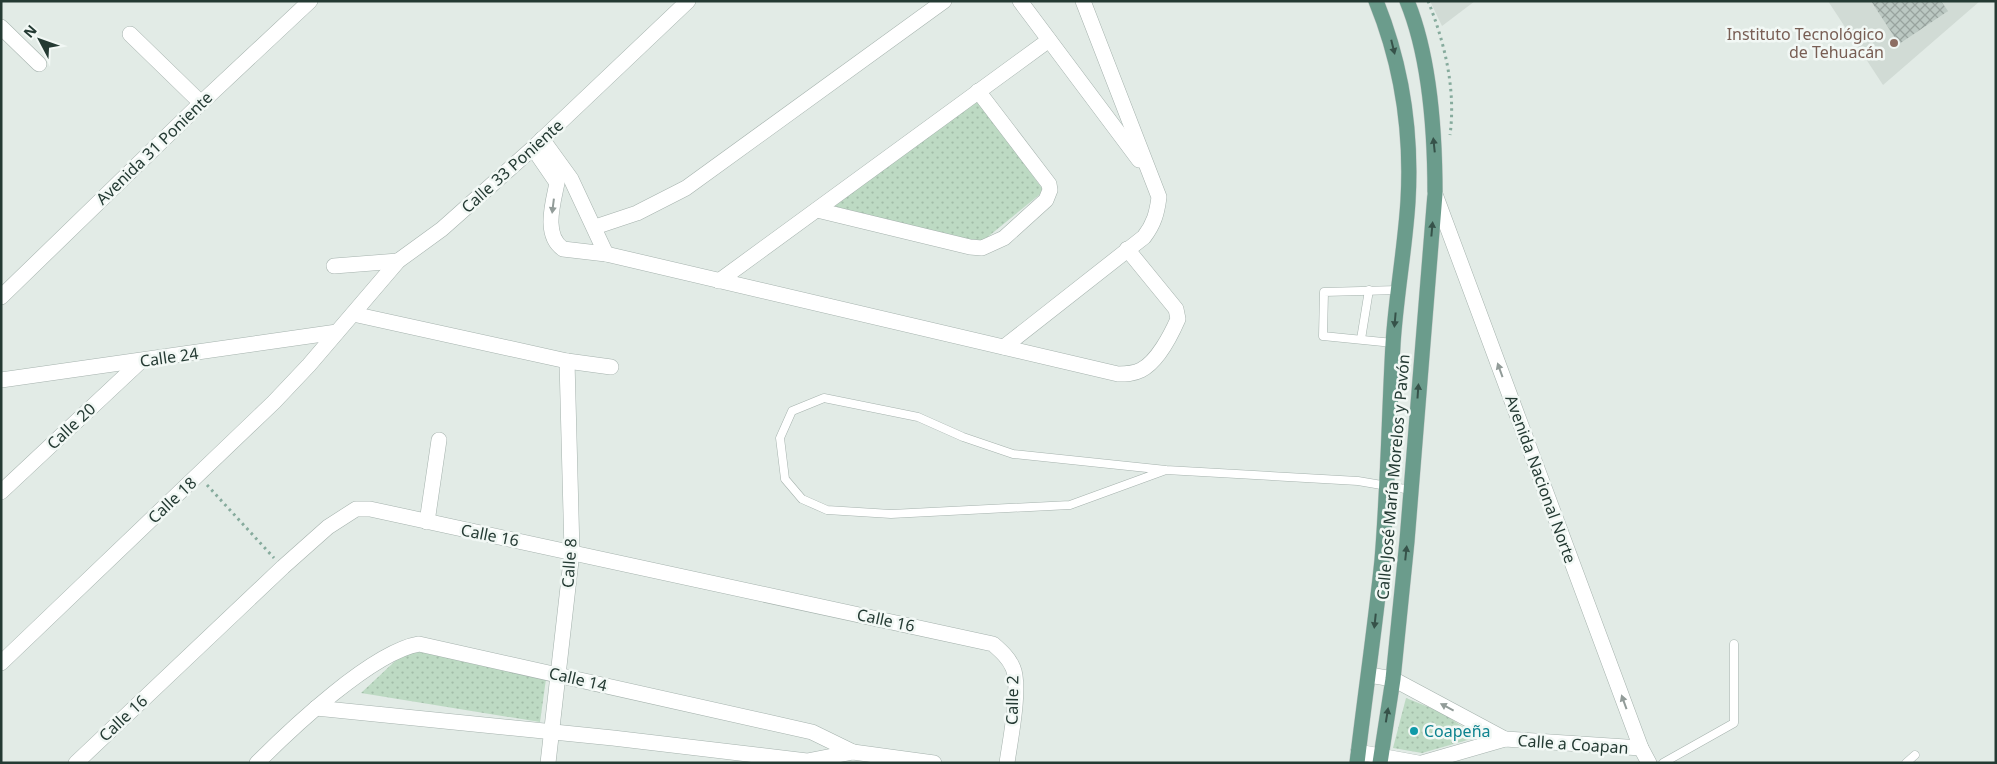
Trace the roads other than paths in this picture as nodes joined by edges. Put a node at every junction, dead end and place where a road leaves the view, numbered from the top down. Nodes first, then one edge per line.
1 (310, 1) edge
2 (688, 1) edge
3 (944, 1) edge
4 (1020, 1) edge
5 (1083, 1) edge
6 (1376, 1) edge
7 (1407, 1) edge
8 (1, 27) edge
9 (130, 34) dead end
10 (1049, 40) junction
11 (39, 64) dead end
12 (978, 91) junction
13 (201, 102) junction
14 (538, 143) junction
15 (1151, 176) junction
16 (564, 181) junction
17 (1435, 194) junction
18 (816, 210) junction
19 (595, 227) junction
20 (1127, 249) junction
21 (606, 254) junction
22 (398, 261) junction
23 (334, 266) dead end
24 (719, 281) junction
25 (1369, 290) junction
26 (1398, 290) junction
27 (1, 297) edge
28 (354, 314) junction
29 (337, 332) junction
30 (1361, 339) junction
31 (1393, 343) junction
32 (1004, 347) junction
33 (141, 361) junction
34 (567, 361) junction
35 (611, 367) dead end
36 (1, 380) edge
37 (439, 440) dead end
38 (1166, 470) junction
39 (1387, 486) junction
40 (1411, 490) junction
41 (1, 492) edge
42 (427, 522) junction
43 (572, 552) junction
44 (993, 644) joint
45 (1734, 644) dead end
46 (1, 663) edge
47 (558, 674) junction
48 (1369, 676) junction
49 (1393, 679) junction
50 (316, 708) junction
51 (551, 731) junction
52 (1505, 739) junction
53 (1641, 748) junction
54 (853, 752) junction
55 (1915, 756) dead end
56 (1357, 757) edge
57 (1380, 759) edge
58 (76, 763) edge
59 (257, 763) edge
60 (548, 763) edge
61 (934, 763) edge
62 (1007, 763) edge
63 (1418, 763) edge
64 (1422, 763) edge
65 (1649, 763) edge
66 (1663, 763) edge
67 (1906, 763) edge

1 - 13 street, Avenida 31 Poniente
2 - 14 street, Calle 33 Poniente
3 - 19 street
4 - 10 street
5 - 15 street
6 -> 26 main road, Calle José María Morelos y Pavón
17 -> 7 main road, Calle José María Morelos y Pavón
8 - 11 street
9 - 13 street
10 - 12 street
10 - 15 street
12 - 18 street
12 - 18 street
13 - 27 street, Avenida 31 Poniente
14 - 16 street
14 - 22 street, Calle 33 Poniente
15 - 20 street
16 - 19 street
16 -> 21 street
40 -> 17 main road, Calle José María Morelos y Pavón
53 -> 17 street, Avenida Nacional Norte
18 - 24 street
19 - 21 street
20 - 32 street
20 - 32 street
21 - 24 street
22 - 23 street
22 - 28 street, Calle 33 Poniente
24 - 32 street
25 - 26 lane
25 - 30 lane
25 - 30 lane
26 -> 31 main road, Calle José María Morelos y Pavón
28 - 29 street, Calle 33 Poniente
28 - 34 street
29 - 33 street, Calle 24
29 - 46 street, Calle 18
30 - 31 lane
31 - 39 main road, Calle José María Morelos y Pavón
33 - 36 street, Calle 24
33 - 41 street, Calle 20
34 - 35 street
34 - 43 street, Calle 8
37 - 42 street
38 - 38 lane
38 - 39 lane
39 - 40 lane
39 -> 48 main road, Calle José María Morelos y Pavón
49 -> 40 main road, Calle José María Morelos y Pavón
42 - 43 street, Calle 16
42 - 58 street, Calle 16
43 - 44 street, Calle 16
43 - 47 street, Calle 8
44 - 62 street, Calle 2
45 - 66 lane
47 - 50 street, Calle 14
47 - 51 street, Calle 8
47 - 54 street, Calle 14
48 - 49 street, Calle a Coapan
48 - 56 main road, Calle José María Morelos y Pavón
52 -> 49 street, Calle a Coapan
57 -> 49 main road, Calle José María Morelos y Pavón
50 - 51 street, Calle 14
50 - 59 street, Calle 14
51 - 54 street, Calle 14
51 - 60 street, Calle 8
52 - 53 street, Calle a Coapan
52 - 64 street, Calle a Coapan
53 - 65 street, Avenida Nacional Norte
54 - 61 street, Calle 14
55 - 67 lane
56 - 57 street
57 - 63 street

